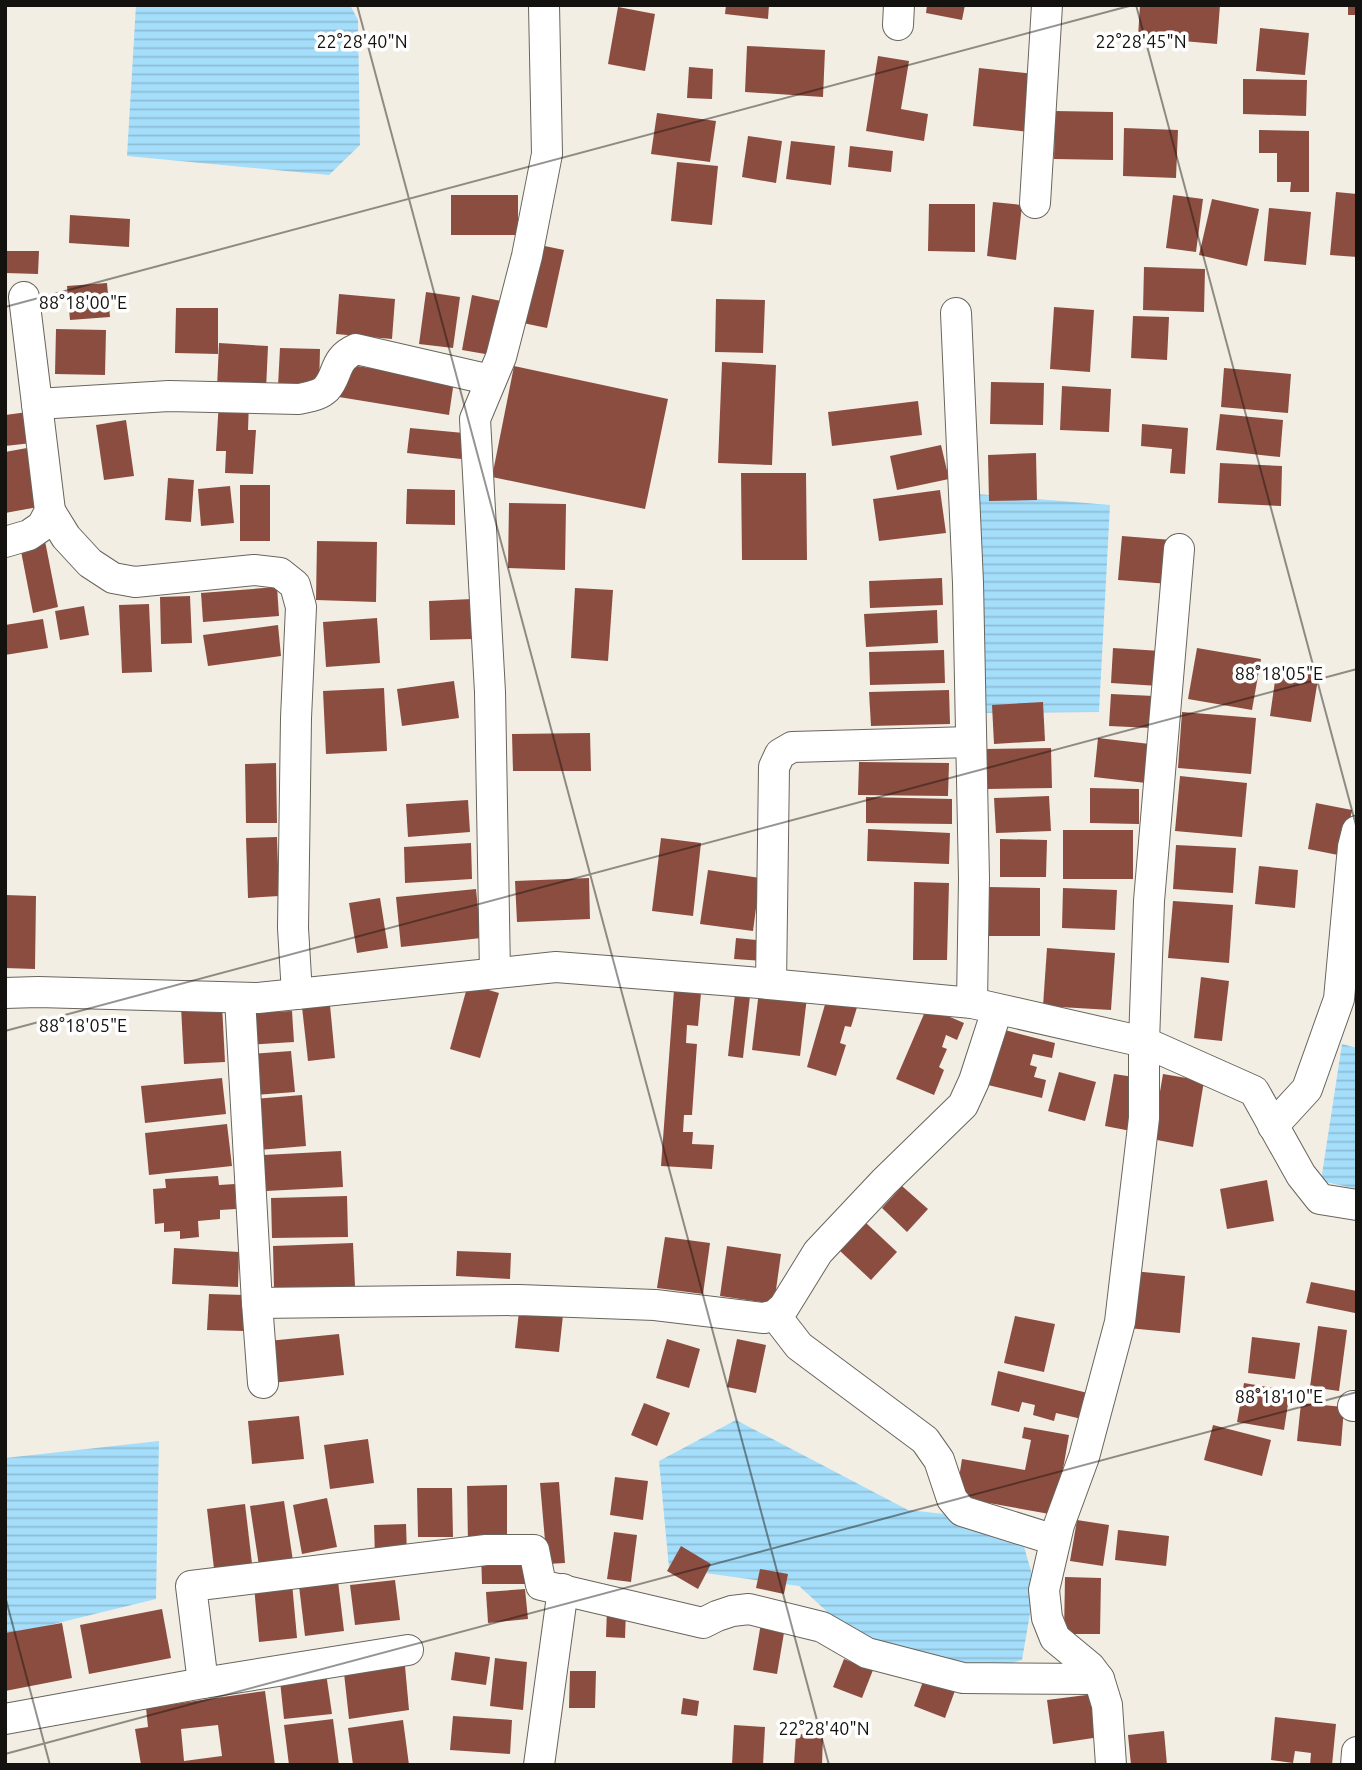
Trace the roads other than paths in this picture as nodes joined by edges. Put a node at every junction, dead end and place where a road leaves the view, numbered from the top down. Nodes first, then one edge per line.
1 (544, 5) edge
2 (1047, 5) edge
3 (1035, 203) dead end
4 (24, 297) dead end
5 (956, 313) dead end
6 (491, 380) junction
7 (37, 404) junction
8 (50, 510) junction
9 (5, 542) edge
10 (1179, 549) dead end
11 (971, 742) junction
12 (1357, 831) edge
13 (495, 973) junction
14 (771, 984) junction
15 (5, 993) edge
16 (297, 994) junction
17 (240, 998) junction
18 (985, 1006) junction
19 (1144, 1042) junction
20 (1273, 1126) junction
21 (1357, 1205) edge
22 (257, 1303) junction
23 (775, 1315) junction
24 (263, 1383) dead end
25 (1055, 1540) junction
26 (563, 1589) junction
27 (408, 1650) dead end
28 (1099, 1679) junction
29 (203, 1683) junction
30 (5, 1719) edge
31 (1357, 1752) edge
32 (539, 1765) edge
33 (1111, 1765) edge
34 (1356, 1765) edge

1 - 6 street
2 - 3 street
4 - 7 street
5 - 11 street
6 - 7 street
6 - 13 street
7 - 8 street
8 - 9 street
8 - 16 street
10 - 19 street
11 - 14 street
11 - 18 street
12 - 20 street
13 - 14 street
13 - 16 street
14 - 18 street
15 - 17 street
16 - 17 street
17 - 22 street
18 - 19 street
18 - 23 street
19 - 20 street
19 - 25 street
20 - 21 street
22 - 23 street
22 - 24 street
23 - 25 street
25 - 28 street
26 - 28 street
26 - 29 street
26 - 32 street
27 - 29 street
28 - 33 street
29 - 30 street
31 - 34 street

